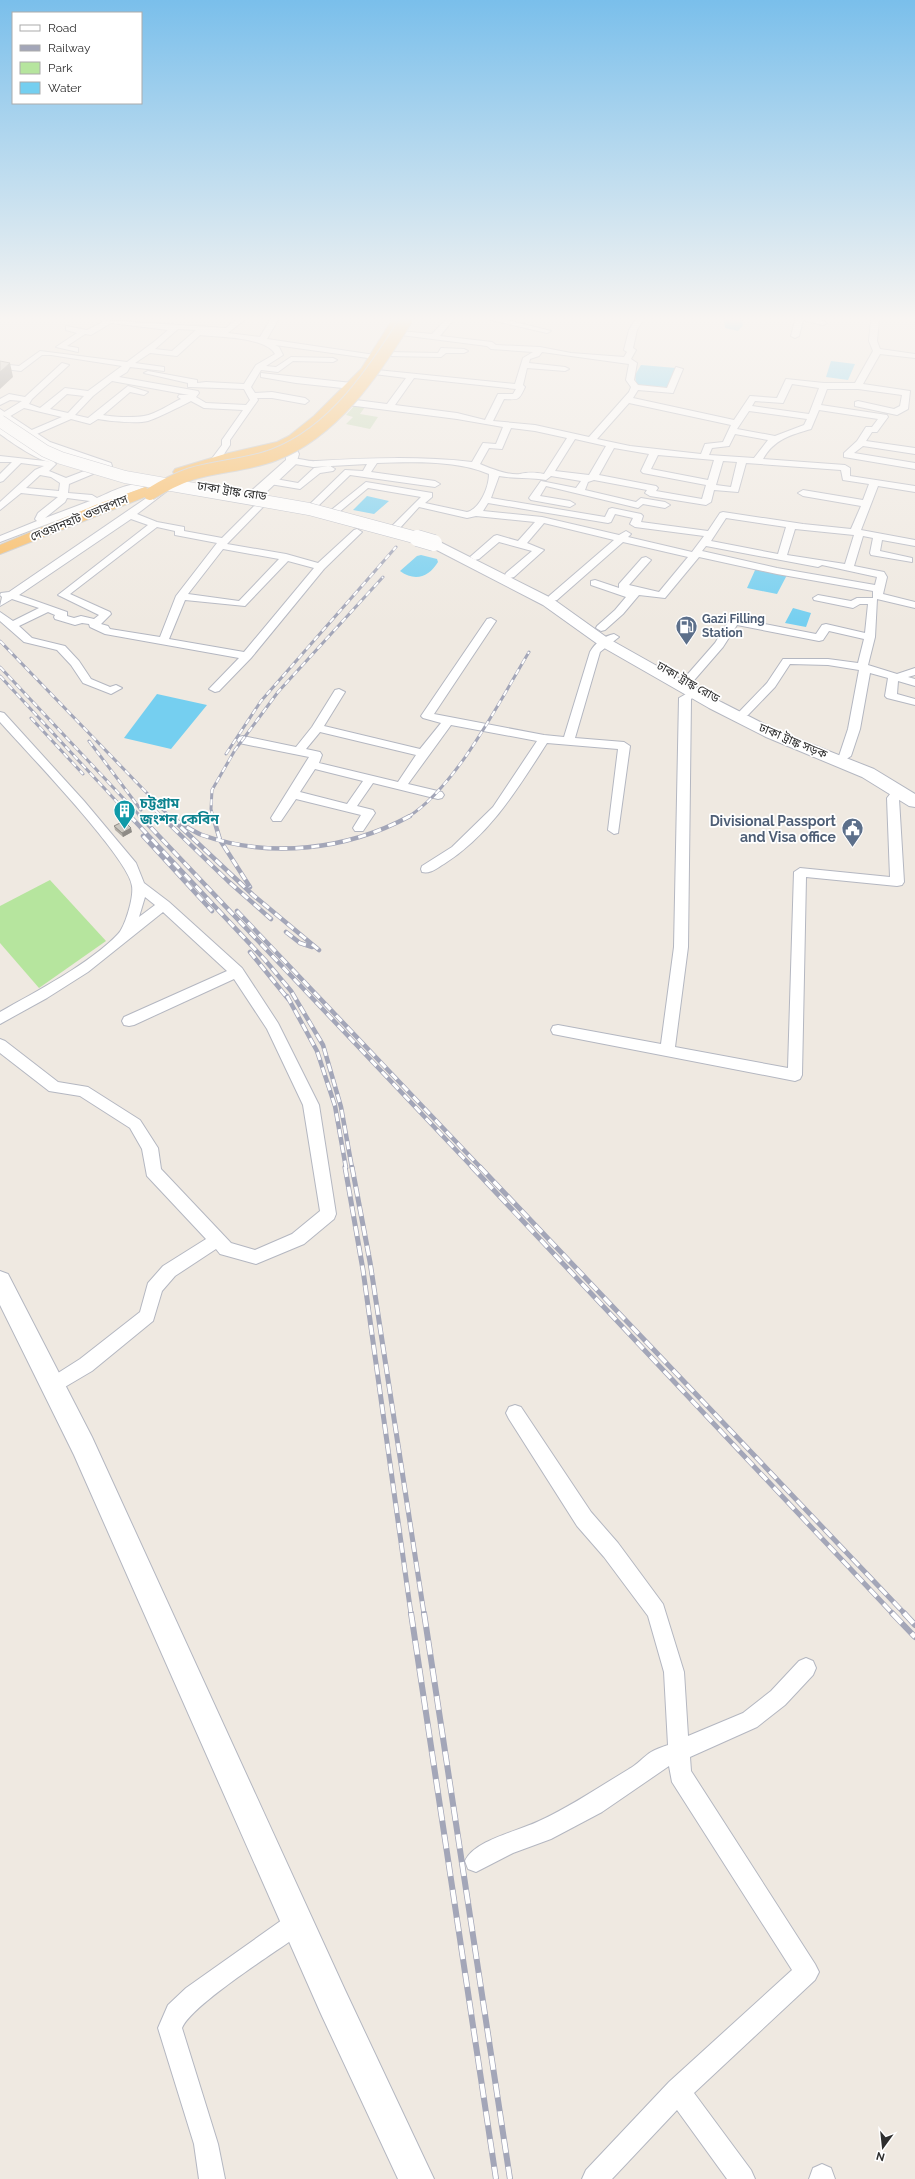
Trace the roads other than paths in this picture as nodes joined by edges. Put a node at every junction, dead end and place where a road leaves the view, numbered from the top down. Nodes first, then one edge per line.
1 (3, 422) edge
2 (3, 422) edge
3 (4, 422) edge
4 (59, 422) edge
5 (239, 422) edge
6 (316, 422) edge
7 (323, 422) edge
8 (324, 422) edge
9 (482, 422) edge
10 (608, 422) edge
11 (722, 422) edge
12 (737, 422) edge
13 (810, 422) edge
14 (880, 422) edge
15 (488, 423) joint
16 (508, 425) junction
17 (734, 427) junction
18 (30, 434) junction
19 (573, 435) junction
20 (774, 438) junction
21 (592, 439) junction
22 (861, 443) junction
23 (612, 444) junction
24 (291, 450) junction
25 (655, 451) junction
26 (915, 451) edge
27 (847, 454) junction
28 (704, 457) junction
29 (720, 458) junction
30 (0, 460) edge
31 (742, 460) junction
32 (758, 460) junction
33 (215, 461) junction
34 (374, 461) junction
35 (446, 462) junction
36 (16, 463) junction
37 (475, 465) junction
38 (915, 466) edge
39 (332, 467) junction
40 (833, 467) junction
41 (40, 472) junction
42 (90, 472) junction
43 (348, 472) junction
44 (549, 472) junction
45 (494, 473) junction
46 (660, 473) junction
47 (365, 474) junction
48 (895, 475) dead end
49 (592, 476) junction
50 (0, 479) edge
51 (65, 482) junction
52 (270, 482) junction
53 (875, 482) junction
54 (435, 484) junction
55 (890, 484) junction
56 (155, 485) junction
57 (711, 485) junction
58 (915, 489) edge
59 (20, 490) junction
60 (579, 491) junction
61 (802, 493) dead end
62 (65, 494) junction
63 (429, 495) junction
64 (685, 499) junction
65 (258, 500) junction
66 (486, 500) junction
67 (97, 503) junction
68 (417, 504) junction
69 (866, 504) junction
70 (313, 506) junction
71 (0, 507) edge
72 (335, 510) junction
73 (612, 511) junction
74 (476, 513) junction
75 (130, 516) junction
76 (542, 520) junction
77 (44, 521) junction
78 (155, 524) junction
79 (635, 524) junction
80 (791, 526) junction
81 (396, 527) junction
82 (357, 532) dead end
83 (857, 533) junction
84 (878, 536) junction
85 (0, 538) edge
86 (622, 539) junction
87 (708, 539) junction
88 (915, 543) edge
89 (0, 544) edge
90 (223, 544) junction
91 (520, 545) junction
92 (0, 550) edge
93 (695, 555) junction
94 (286, 557) junction
95 (782, 557) junction
96 (0, 558) edge
97 (473, 558) junction
98 (646, 560) dead end
99 (908, 560) dead end
100 (0, 564) edge
101 (849, 566) junction
102 (320, 567) junction
103 (510, 575) junction
104 (595, 583) dead end
105 (879, 589) junction
106 (634, 593) junction
107 (0, 595) edge
108 (12, 596) junction
109 (181, 596) junction
110 (553, 598) junction
111 (818, 598) dead end
112 (0, 604) edge
113 (915, 605) edge
114 (48, 608) junction
115 (0, 615) edge
116 (491, 621) dead end
117 (96, 623) junction
118 (12, 625) junction
119 (606, 636) junction
120 (870, 637) junction
121 (163, 641) junction
122 (247, 656) junction
123 (864, 667) junction
124 (915, 671) edge
125 (898, 677) junction
126 (915, 683) edge
127 (687, 687) junction
128 (116, 688) dead end
129 (215, 689) dead end
130 (339, 692) dead end
131 (915, 702) edge
132 (744, 713) junction
133 (0, 715) edge
134 (448, 721) junction
135 (317, 728) junction
136 (544, 739) junction
137 (243, 740) dead end
138 (568, 742) junction
139 (299, 751) junction
140 (423, 753) junction
141 (845, 756) junction
142 (312, 765) junction
143 (370, 779) junction
144 (402, 786) junction
145 (898, 792) junction
146 (915, 792) edge
147 (292, 794) junction
148 (438, 795) dead end
149 (915, 802) edge
150 (350, 808) junction
151 (277, 818) dead end
152 (359, 828) dead end
153 (614, 830) dead end
154 (427, 868) dead end
155 (139, 885) junction
156 (164, 905) junction
157 (124, 935) junction
158 (237, 972) junction
159 (0, 1020) edge
160 (129, 1021) dead end
161 (558, 1030) dead end
162 (0, 1045) edge
163 (667, 1051) junction
164 (217, 1240) junction
165 (0, 1281) edge
166 (53, 1386) junction
167 (515, 1413) dead end
168 (806, 1668) dead end
169 (678, 1750) junction
170 (476, 1861) dead end
171 (297, 1923) junction
172 (678, 2091) junction
173 (212, 2179) edge
174 (416, 2179) edge
175 (596, 2179) edge
176 (742, 2179) edge

1 - 42 main road
2 - 97 main road, ঢাকা ট্রাঙ্ক রোড, bridge
3 - 18 main road
4 - 18 street
5 - 33 street
6 - 96 highway, bridge
7 - 24 highway
8 - 100 highway, bridge
9 - 15 street
10 - 21 street
11 - 17 street
12 - 17 street
13 - 20 street
14 - 22 street
15 - 16 street
16 - 19 street
16 - 37 street
17 - 20 street
17 - 28 street
18 - 56 main road
19 - 21 street
19 - 44 street
20 - 32 street
21 - 23 street
22 - 26 street
22 - 27 street
23 - 25 street
23 - 49 street
24 - 33 highway
24 - 39 street
24 - 52 main road
24 - 56 highway
25 - 28 street
25 - 46 street
27 - 38 street
27 - 40 street
28 - 29 street
29 - 31 street
29 - 57 street
30 - 36 street
31 - 32 street
31 - 57 street
32 - 40 street
33 - 56 highway
34 - 35 street
34 - 39 street
34 - 47 street
35 - 37 street
35 - 54 street
36 - 41 street
36 - 50 street
37 - 45 street
39 - 43 street
39 - 52 street
40 - 53 street
41 - 51 street
41 - 59 street
42 - 51 street
42 - 56 main road
43 - 47 street
43 - 70 street
44 - 45 street
44 - 49 street
45 - 66 street
46 - 49 street
46 - 57 street
47 - 54 street
48 - 55 street
49 - 60 street
49 - 64 street
51 - 62 street
52 - 65 main road
53 - 55 street
53 - 69 street
54 - 63 street
55 - 58 street
56 - 65 main road
56 - 67 highway, দেওয়ানহাট ওভারপাস
56 - 75 street
56 - 77 street
57 - 64 street
59 - 62 street
59 - 71 street
60 - 64 street
60 - 73 street
61 - 69 street
62 - 67 street
62 - 77 street
63 - 68 street
63 - 72 street
65 - 70 main road, ঢাকা ট্রাঙ্ক রোড
65 - 90 street
65 - 97 main road
66 - 73 street
66 - 74 street
67 - 89 highway, দেওয়ানহাট ওভারপাস
67 - 92 highway, দেওয়ানহাট ওভারপাস
68 - 74 street
68 - 81 street
69 - 83 street
70 - 72 main road, ঢাকা ট্রাঙ্ক রোড
72 - 81 main road, ঢাকা ট্রাঙ্ক রোড
73 - 79 street
74 - 76 street
75 - 78 street
75 - 108 street
76 - 86 street
76 - 91 street
77 - 85 street
78 - 90 street
78 - 117 street
79 - 86 street
79 - 87 street
80 - 83 street
80 - 87 street
80 - 95 street
81 - 97 main road, ঢাকা ট্রাঙ্ক রোড
82 - 102 street
83 - 84 street
83 - 101 street
84 - 88 street
84 - 99 street
86 - 93 street
86 - 110 street
87 - 93 street
87 - 95 street
90 - 94 street
90 - 109 street
91 - 97 street
91 - 103 street
93 - 105 street
93 - 106 street
94 - 102 street
94 - 109 street
95 - 101 street
97 - 103 main road, ঢাকা ট্রাঙ্ক রোড
97 - 119 main road, ঢাকা ট্রাঙ্ক রোড
98 - 106 street
101 - 105 street
102 - 122 street
103 - 110 main road, ঢাকা ট্রাঙ্ক রোড
104 - 106 street
105 - 113 street
106 - 119 street
107 - 108 street
108 - 112 street
108 - 114 street
109 - 121 street
110 - 119 main road, ঢাকা ট্রাঙ্ক রোড
111 - 120 street
114 - 117 street
114 - 118 street
115 - 118 street
116 - 134 street
117 - 121 street
118 - 128 street
119 - 127 main road, ঢাকা ট্রাঙ্ক রোড
119 - 138 street
120 - 123 street
120 - 127 street
121 - 122 street
122 - 129 street
123 - 125 street
123 - 132 street
123 - 141 street
124 - 125 street
125 - 126 street
125 - 131 street
127 - 132 main road, ঢাকা ট্রাঙ্ক রোড
127 - 145 main road, ঢাকা ট্রাঙ্ক সড়ক
127 - 163 street
130 - 135 street
132 - 141 main road, ঢাকা ট্রাঙ্ক রোড
133 - 155 street
134 - 136 street
134 - 140 street
135 - 139 street
135 - 140 street
136 - 138 street
136 - 154 street
137 - 139 street
138 - 153 street
139 - 142 street
140 - 144 street
141 - 146 main road, ঢাকা ট্রাঙ্ক রোড
142 - 143 street
142 - 147 street
143 - 144 street
143 - 150 street
144 - 148 street
145 - 149 main road, ঢাকা ট্রাঙ্ক সড়ক
145 - 163 street
147 - 150 street
147 - 151 street
150 - 152 street
155 - 156 street
155 - 157 street
156 - 157 street
156 - 158 street
157 - 159 street
158 - 160 street
158 - 164 street
161 - 163 street
162 - 164 street
164 - 166 street
165 - 166 main road
166 - 171 main road
167 - 169 street
168 - 169 street
169 - 170 street
169 - 172 street
171 - 173 street
171 - 174 main road
172 - 175 street
172 - 176 street

